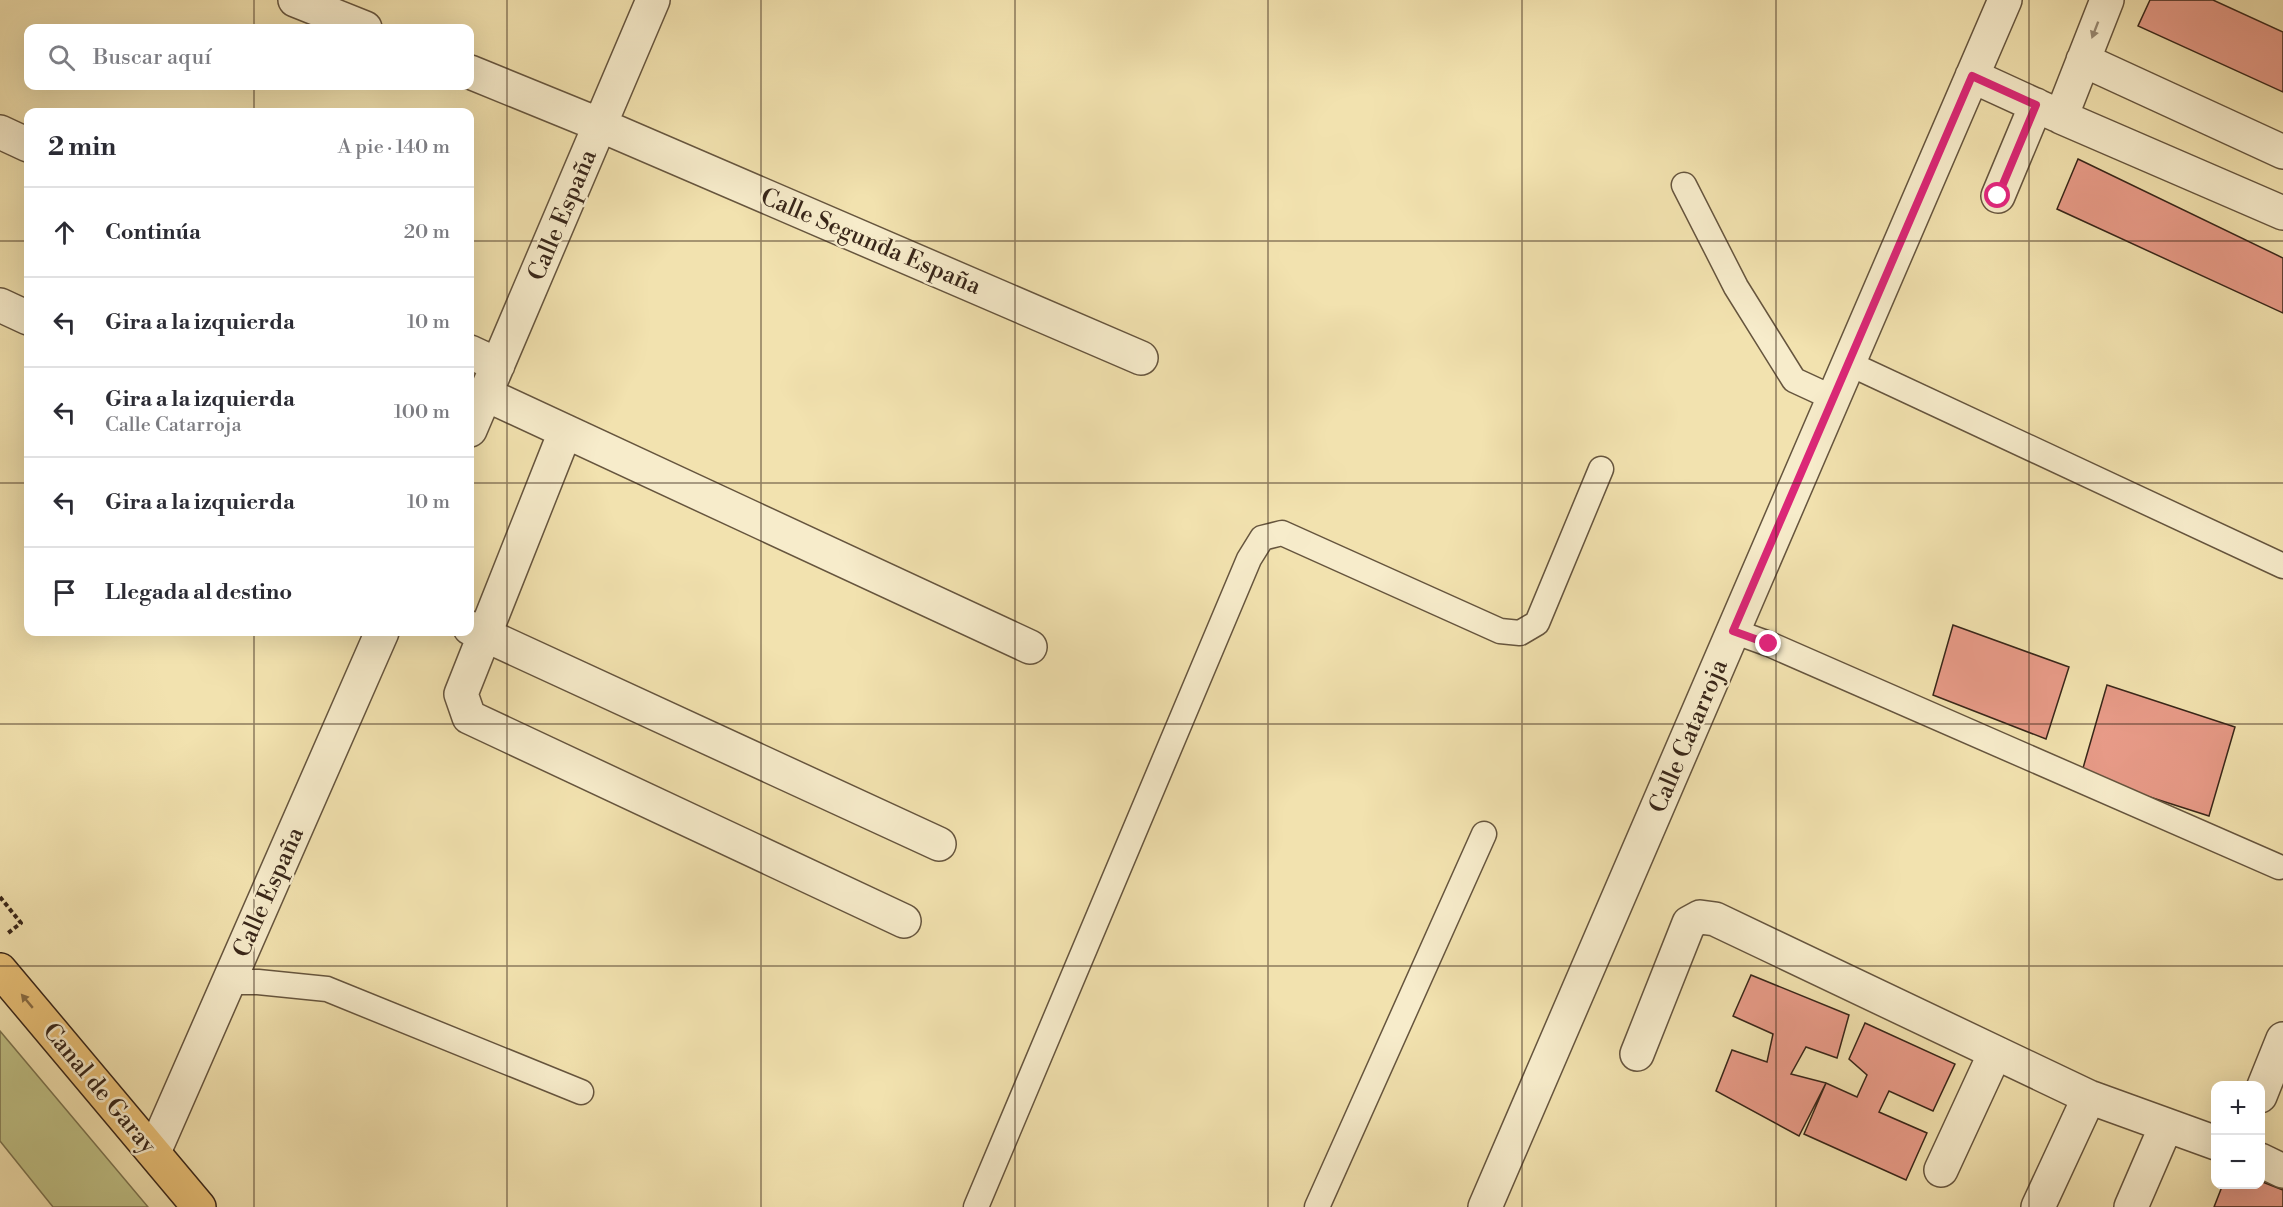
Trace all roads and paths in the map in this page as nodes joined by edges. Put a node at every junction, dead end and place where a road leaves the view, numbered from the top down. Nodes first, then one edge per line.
1 (295, 0) edge
2 (653, 0) edge
3 (2005, 0) edge
4 (2107, 0) edge
5 (354, 24) edge
6 (2083, 60) junction
7 (474, 74) edge
8 (1972, 76) junction
9 (2049, 111) junction
10 (600, 125) junction
11 (0, 132) edge
12 (24, 143) edge
13 (2283, 152) edge
14 (1684, 184) dead end
15 (1998, 196) dead end
16 (2283, 213) edge
17 (0, 305) edge
18 (24, 316) edge
19 (1141, 358) dead end
20 (1848, 363) junction
21 (484, 370) edge
22 (1833, 398) junction
23 (474, 413) edge
24 (565, 432) junction
25 (1601, 469) dead end
26 (2283, 566) edge
27 (477, 631) edge
28 (1733, 631) junction
29 (380, 636) edge
30 (1030, 647) dead end
31 (1484, 834) dead end
32 (939, 844) dead end
33 (2279, 867) dead end
34 (0, 897) edge
35 (904, 921) dead end
36 (0, 939) edge
37 (0, 970) edge
38 (229, 982) junction
39 (2283, 1039) edge
40 (1995, 1053) junction
41 (1637, 1054) dead end
42 (2265, 1084) edge
43 (581, 1092) dead end
44 (2089, 1097) junction
45 (2166, 1126) junction
46 (2211, 1141) edge
47 (154, 1152) junction
48 (2265, 1162) edge
49 (1941, 1170) dead end
50 (2283, 1170) edge
51 (199, 1207) edge
52 (976, 1207) edge
53 (1317, 1207) edge
54 (1485, 1207) edge
55 (2038, 1207) edge
56 (2132, 1207) edge

1 - 5 street
2 - 10 street, Calle España
3 - 8 street, Calle Catarroja
4 -> 6 street
6 - 9 street
6 - 13 street
7 - 10 street, Calle Segunda España
8 - 9 street
8 - 20 street, Calle Catarroja
9 - 15 street
9 - 16 street
10 - 19 street, Calle Segunda España
10 - 21 street, Calle España
11 - 12 street
14 - 22 lane
17 - 18 street
20 - 22 street, Calle Catarroja
20 - 26 lane
21 - 23 street, Calle España
21 - 24 street
22 - 28 street, Calle Catarroja
24 - 27 street
24 - 30 street
25 - 52 lane
27 - 32 street
27 - 35 street
28 - 33 lane
28 - 54 street, Calle Catarroja
29 - 38 street, Calle España
31 - 53 lane
34 - 36 path
47 -> 37 highway, Canal de Garay
38 - 43 lane
38 - 47 street, Calle España
39 - 42 street
40 - 41 street
40 - 44 street
40 - 49 street
44 - 45 street
44 - 55 street
45 - 46 street
45 - 56 street
47 - 51 highway, Canal de Garay
48 - 50 street

